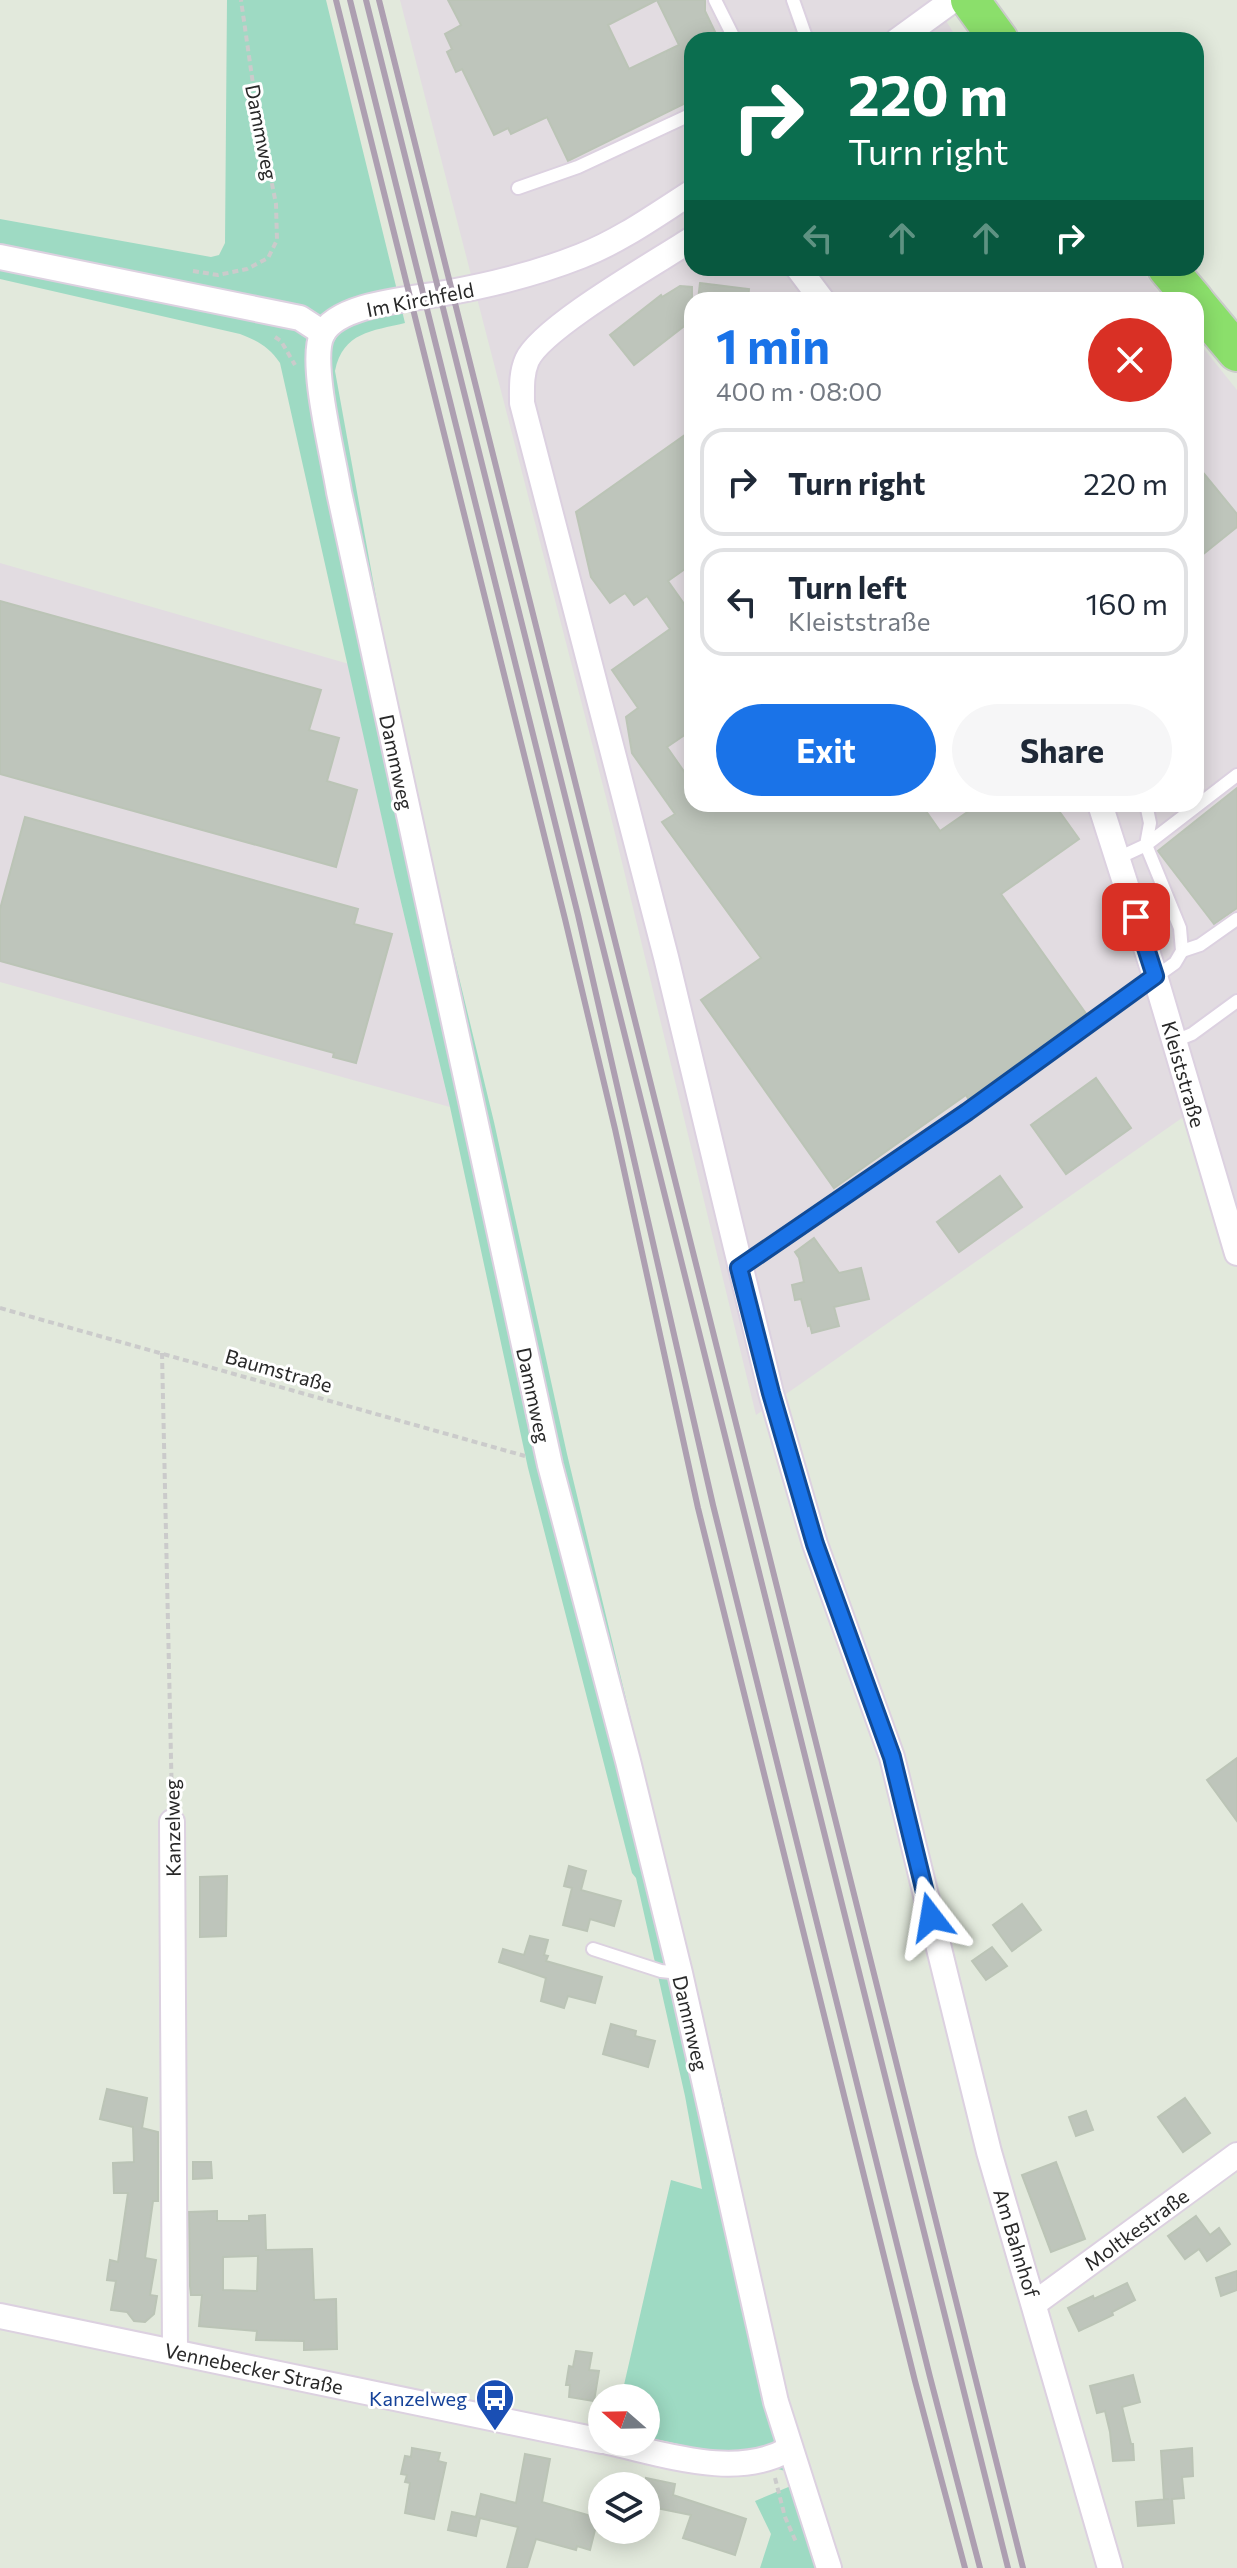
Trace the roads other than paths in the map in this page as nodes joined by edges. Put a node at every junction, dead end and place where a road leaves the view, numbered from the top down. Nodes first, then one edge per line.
1 (715, 0) edge
2 (793, 0) edge
3 (953, 0) edge
4 (970, 0) edge
5 (731, 32) edge
6 (804, 32) edge
7 (909, 32) edge
8 (993, 32) edge
9 (684, 118) edge
10 (518, 188) dead end
11 (684, 197) edge
12 (684, 244) edge
13 (0, 257) edge
14 (1174, 276) edge
15 (1187, 292) edge
16 (1204, 312) edge
17 (323, 333) junction
18 (1237, 352) edge
19 (1237, 775) edge
20 (1204, 800) edge
21 (1103, 812) edge
22 (1148, 812) edge
23 (1189, 812) edge
24 (1146, 845) junction
25 (1118, 858) junction
26 (1237, 919) edge
27 (1182, 951) junction
28 (1155, 976) junction
29 (1237, 1001) edge
30 (1175, 1041) junction
31 (1237, 1253) edge
32 (739, 1268) junction
33 (172, 1822) road end
34 (593, 1949) dead end
35 (680, 1973) junction
36 (1237, 2155) edge
37 (1035, 2303) junction
38 (0, 2316) edge
39 (175, 2352) junction
40 (588, 2438) edge
41 (789, 2449) junction
42 (660, 2453) edge
43 (829, 2568) edge
44 (1110, 2568) edge

1 - 5 lane
2 - 6 lane
3 - 7 street
4 - 8 main road
9 - 10 lane
11 - 17 street, Im Kirchfeld
12 - 32 street, Am Bahnhof
13 - 17 street
14 - 15 main road
16 - 18 main road
17 - 35 street, Dammweg
19 - 20 lane
21 - 25 street, Kleiststraße
22 - 24 lane
23 - 24 lane
24 - 25 lane
24 - 27 lane
25 - 28 street, Kleiststraße
26 - 27 lane
27 - 28 lane
28 - 30 street, Kleiststraße
28 - 32 lane
29 - 30 lane
30 - 31 street, Kleiststraße
32 - 37 street, Am Bahnhof
33 - 39 street, Kanzelweg
34 - 35 lane
35 - 41 street, Dammweg
36 - 37 street, Moltkestraße
37 - 44 street, Am Bahnhof
38 - 39 street, Vennebecker Straße
39 - 40 street, Vennebecker Straße
41 - 42 street
41 - 43 street

